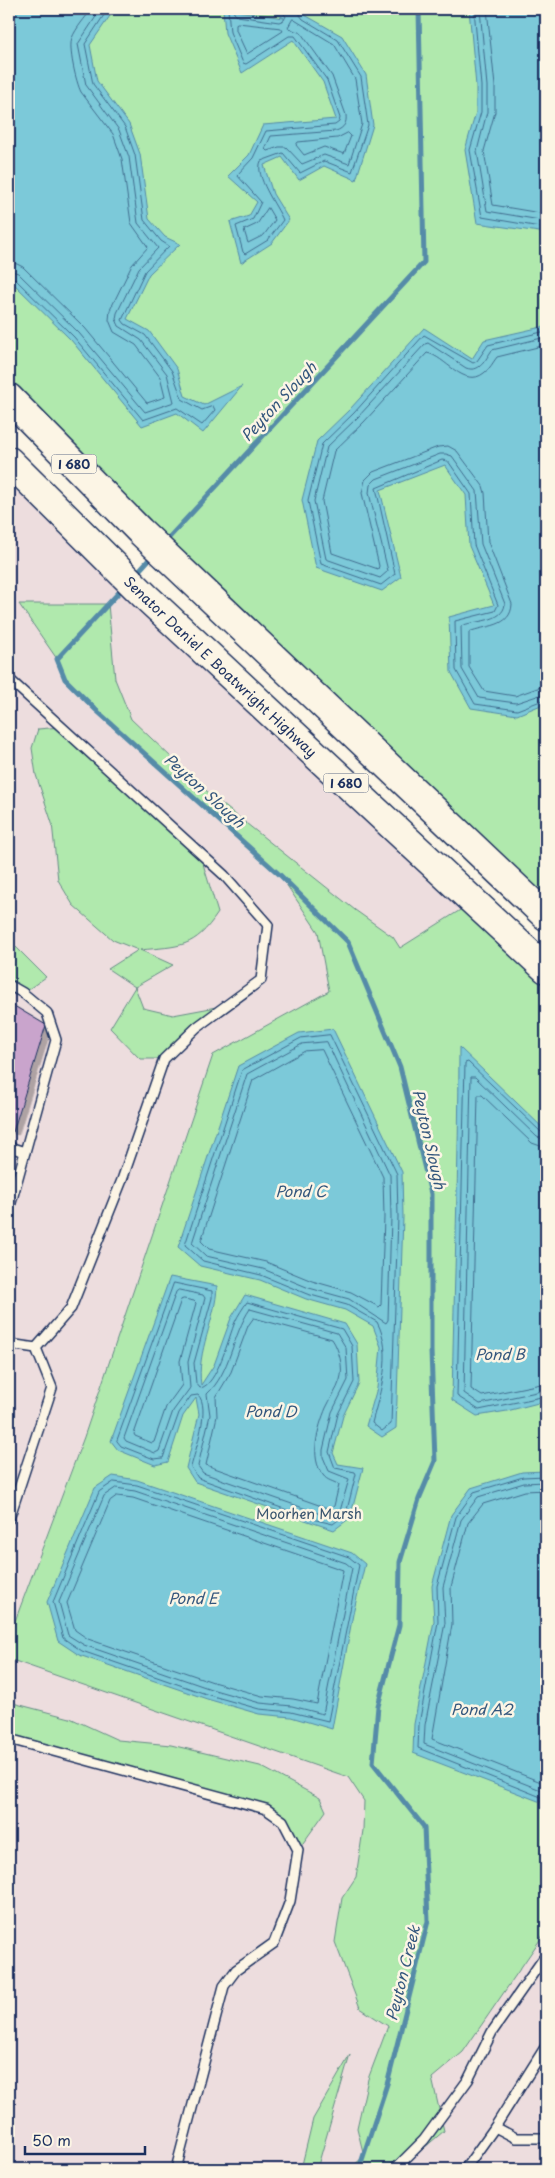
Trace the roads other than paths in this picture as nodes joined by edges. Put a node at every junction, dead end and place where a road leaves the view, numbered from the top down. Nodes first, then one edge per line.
1 (9, 398) edge
2 (9, 461) edge
3 (9, 680) edge
4 (546, 916) edge
5 (546, 969) edge
6 (9, 985) edge
7 (9, 1147) edge
8 (25, 1152) junction
9 (9, 1210) edge
10 (9, 1344) edge
11 (36, 1348) junction
12 (9, 1519) edge
13 (9, 1740) edge
14 (546, 1955) edge
15 (546, 2046) edge
16 (495, 2127) junction
17 (546, 2138) edge
18 (176, 2169) edge
19 (394, 2169) edge
20 (464, 2169) edge

1 - 4 highway, I 680
2 - 5 highway, Senator Daniel E Boatwright Highway / I 680
3 - 11 lane
6 - 8 lane
7 - 8 lane
8 - 9 lane
10 - 11 lane
11 - 12 lane
13 - 18 lane
14 - 19 lane
15 - 16 lane
16 - 17 lane
16 - 20 lane

